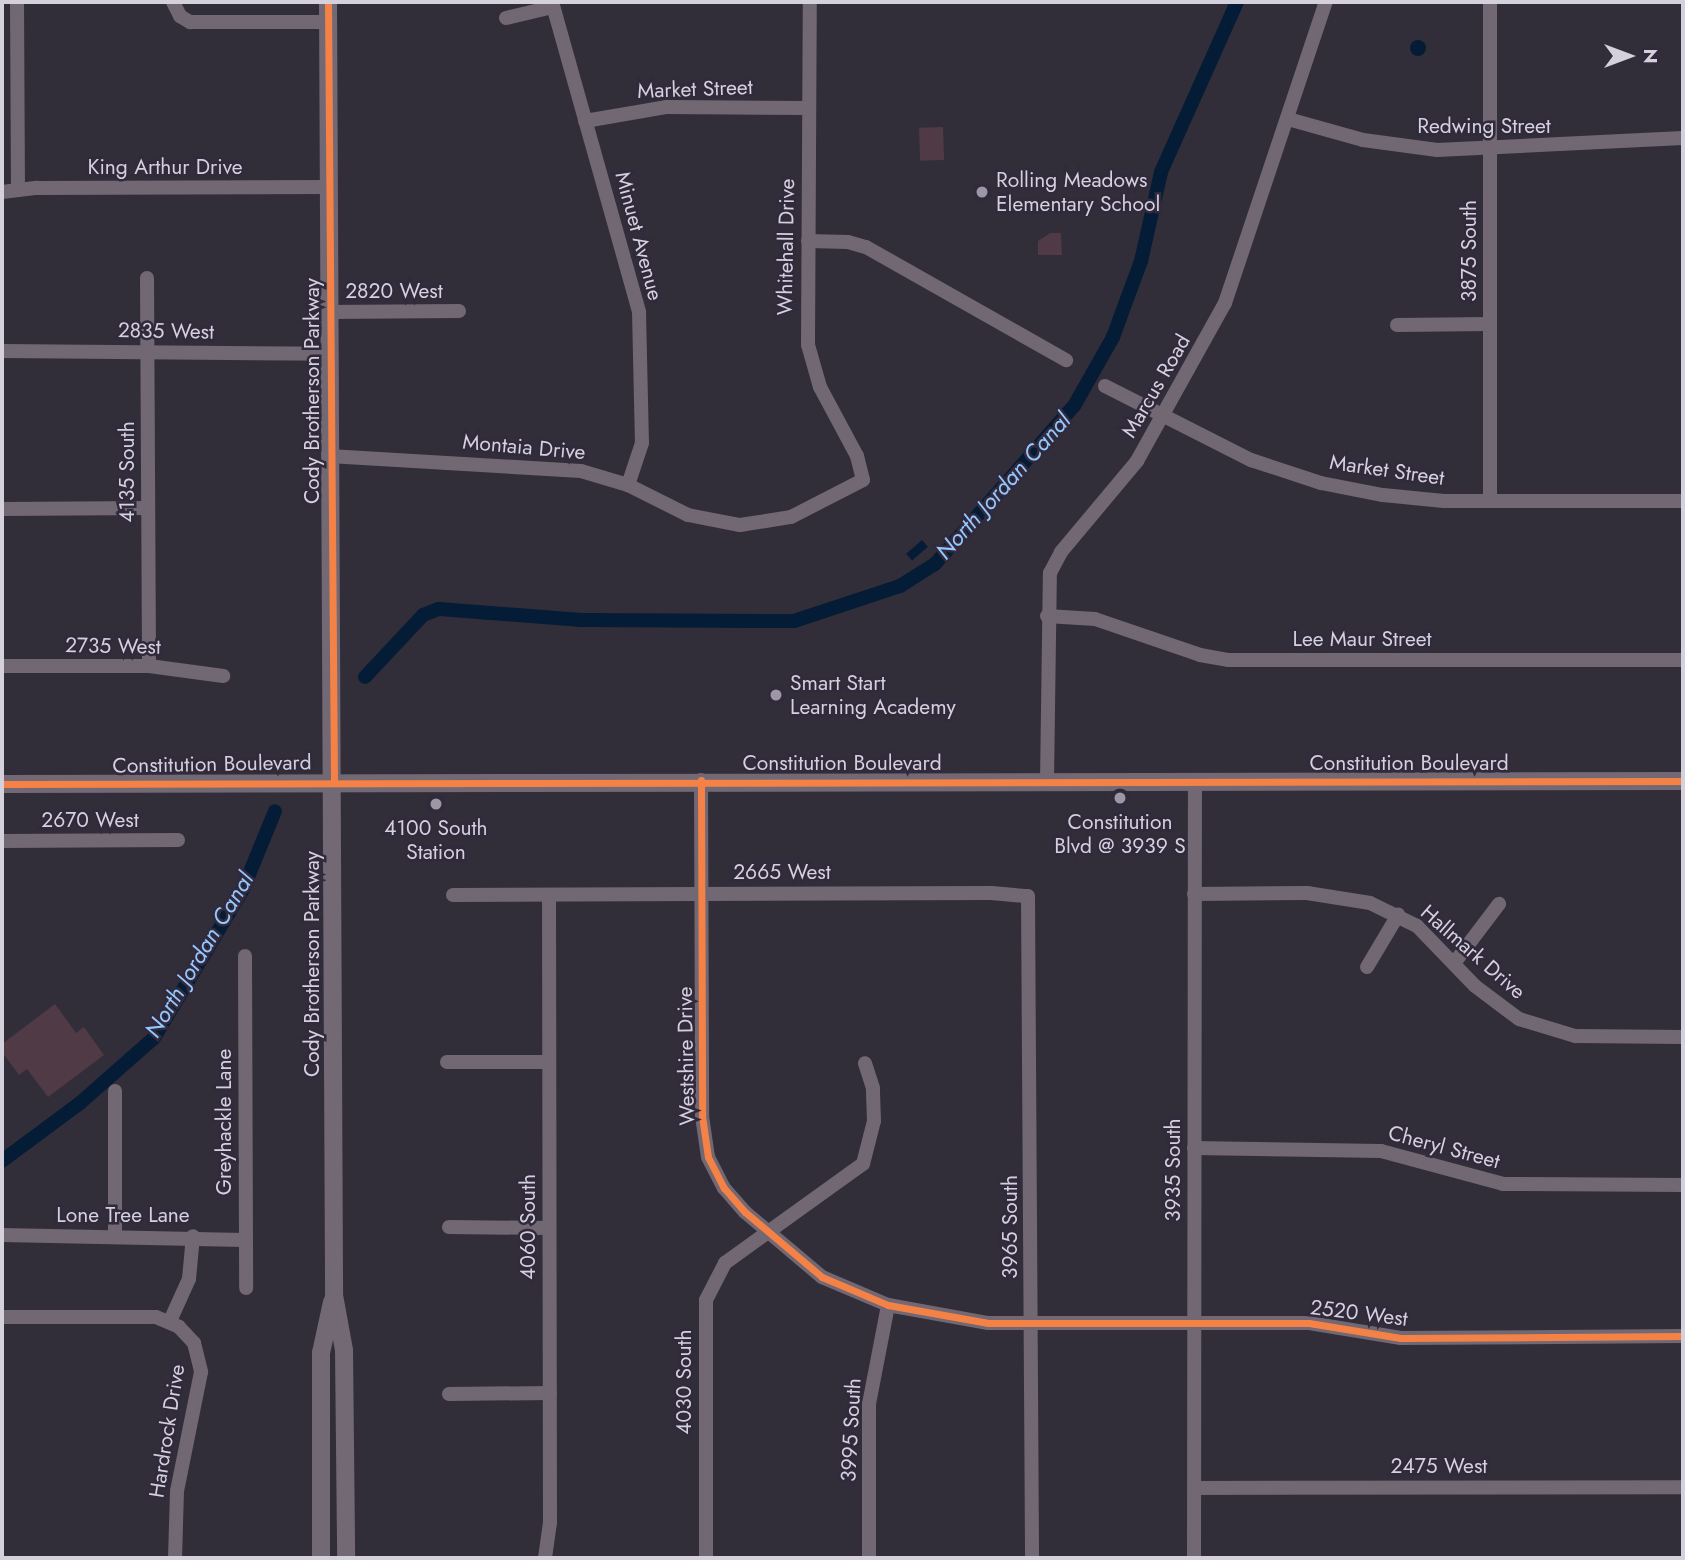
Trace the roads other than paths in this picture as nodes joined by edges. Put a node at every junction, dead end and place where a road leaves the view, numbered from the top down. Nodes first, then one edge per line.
1 (17, 2) edge
2 (173, 2) edge
3 (328, 2) edge
4 (810, 2) edge
5 (1326, 2) edge
6 (1490, 2) edge
7 (553, 4) edge
8 (506, 18) dead end
9 (328, 22) junction
10 (808, 108) junction
11 (1288, 119) junction
12 (585, 121) junction
13 (1683, 138) edge
14 (1490, 150) junction
15 (329, 187) junction
16 (18, 190) junction
17 (2, 192) edge
18 (808, 241) junction
19 (147, 278) dead end
20 (459, 311) dead end
21 (329, 312) junction
22 (1490, 324) junction
23 (1397, 325) dead end
24 (2, 351) edge
25 (148, 352) junction
26 (329, 354) junction
27 (1066, 360) dead end
28 (1105, 386) dead end
29 (1162, 416) junction
30 (329, 456) junction
31 (863, 480) joint
32 (628, 485) junction
33 (1490, 501) junction
34 (1683, 501) edge
35 (148, 508) junction
36 (2, 509) edge
37 (1047, 616) junction
38 (1683, 660) edge
39 (2, 666) edge
40 (149, 666) junction
41 (223, 676) dead end
42 (334, 780) junction
43 (701, 780) junction
44 (1047, 781) junction
45 (1195, 781) junction
46 (1683, 781) edge
47 (2, 784) edge
48 (178, 840) dead end
49 (2, 841) edge
50 (702, 894) junction
51 (1194, 894) junction
52 (453, 895) dead end
53 (549, 895) junction
54 (1028, 896) joint
55 (1499, 904) dead end
56 (1398, 915) junction
57 (245, 956) dead end
58 (1455, 962) junction
59 (1367, 967) dead end
60 (1683, 1037) edge
61 (447, 1062) dead end
62 (549, 1062) junction
63 (865, 1063) dead end
64 (115, 1091) dead end
65 (1194, 1148) junction
66 (1683, 1185) edge
67 (449, 1227) dead end
68 (549, 1228) junction
69 (767, 1233) junction
70 (2, 1235) edge
71 (115, 1236) junction
72 (193, 1236) junction
73 (244, 1240) junction
74 (246, 1288) dead end
75 (334, 1296) junction
76 (888, 1305) junction
77 (2, 1317) edge
78 (170, 1321) junction
79 (1195, 1323) junction
80 (1031, 1324) junction
81 (1683, 1336) edge
82 (550, 1393) junction
83 (449, 1394) dead end
84 (1683, 1487) edge
85 (1195, 1488) junction
86 (175, 1558) edge
87 (321, 1558) edge
88 (346, 1558) edge
89 (545, 1558) edge
90 (706, 1558) edge
91 (869, 1558) edge
92 (1032, 1558) edge
93 (1195, 1558) edge

1 - 16 street
2 - 9 street
3 - 9 main road, Cody Brotherson Parkway
4 - 10 street, Whitehall Drive
5 - 11 street, Marcus Road
6 - 14 street, 3875 South
7 - 8 street
7 - 12 street, Minuet Avenue
9 - 15 main road, Cody Brotherson Parkway
10 - 12 street, Market Street
10 - 18 street, Whitehall Drive
11 - 14 street, Redwing Street
11 - 29 street, Marcus Road
12 - 32 street, Minuet Avenue
13 - 14 street, Redwing Street
14 - 22 street, 3875 South
15 - 16 street, King Arthur Drive
15 - 21 main road, Cody Brotherson Parkway
16 - 17 street, King Arthur Drive
18 - 27 street
18 - 31 street, Whitehall Drive
19 - 25 street, 4135 South
20 - 21 street, 2820 West
21 - 26 main road, Cody Brotherson Parkway
22 - 23 street
22 - 33 street, 3875 South
24 - 25 street, 2835 West
25 - 26 street, 2835 West
25 - 35 street, 4135 South
26 - 30 main road, Cody Brotherson Parkway
28 - 29 street, Market Street
29 - 33 street, Market Street
29 - 37 street, Marcus Road
30 - 32 street, Montaia Drive
30 - 42 main road, Cody Brotherson Parkway
31 - 32 street, Montaia Drive
33 - 34 street, Market Street
35 - 36 street
35 - 40 street, 4135 South
37 - 38 street, Lee Maur Street
37 - 44 street, Marcus Road
39 - 40 street, 2735 West
40 - 41 street, 2735 West
42 - 43 main road, Constitution Boulevard
42 - 47 main road, Constitution Boulevard
42 - 75 main road, Cody Brotherson Parkway
43 - 44 main road, Constitution Boulevard
43 - 50 street, Westshire Drive
44 - 45 main road, Constitution Boulevard
45 - 46 main road, Constitution Boulevard
45 - 51 street, 3935 South
48 - 49 street, 2670 West
50 - 53 street, 2665 West
50 - 54 street, 2665 West
50 - 69 street, Westshire Drive
51 - 56 street, Hallmark Drive
51 - 65 street, 3935 South
52 - 53 street, 2665 West
53 - 62 street, 4060 South
54 - 80 street, 3965 South
55 - 58 street
56 - 58 street, Hallmark Drive
56 - 59 street
57 - 73 street, Greyhackle Lane
58 - 60 street, Hallmark Drive
61 - 62 street
62 - 68 street, 4060 South
63 - 69 street, 4030 South
64 - 71 street
65 - 66 street, Cheryl Street
65 - 79 street, 3935 South
67 - 68 street
68 - 82 street, 4060 South
69 - 76 street, Westshire Drive
69 - 90 street, 4030 South
70 - 71 street, Lone Tree Lane
71 - 72 street, Lone Tree Lane
72 - 73 street, Lone Tree Lane
72 - 78 street
73 - 74 street, Greyhackle Lane
75 - 87 main road, Cody Brotherson Parkway
75 - 88 main road, Cody Brotherson Parkway
76 - 80 street, Westshire Drive
76 - 91 street, 3995 South
77 - 78 street
78 - 86 street, Hardrock Drive
79 - 80 street, 2520 West
79 - 81 street, 2520 West
79 - 85 street, 3935 South
80 - 92 street, 3965 South
82 - 83 street
82 - 89 street, 4060 South
84 - 85 street, 2475 West
85 - 93 street, 3935 South

